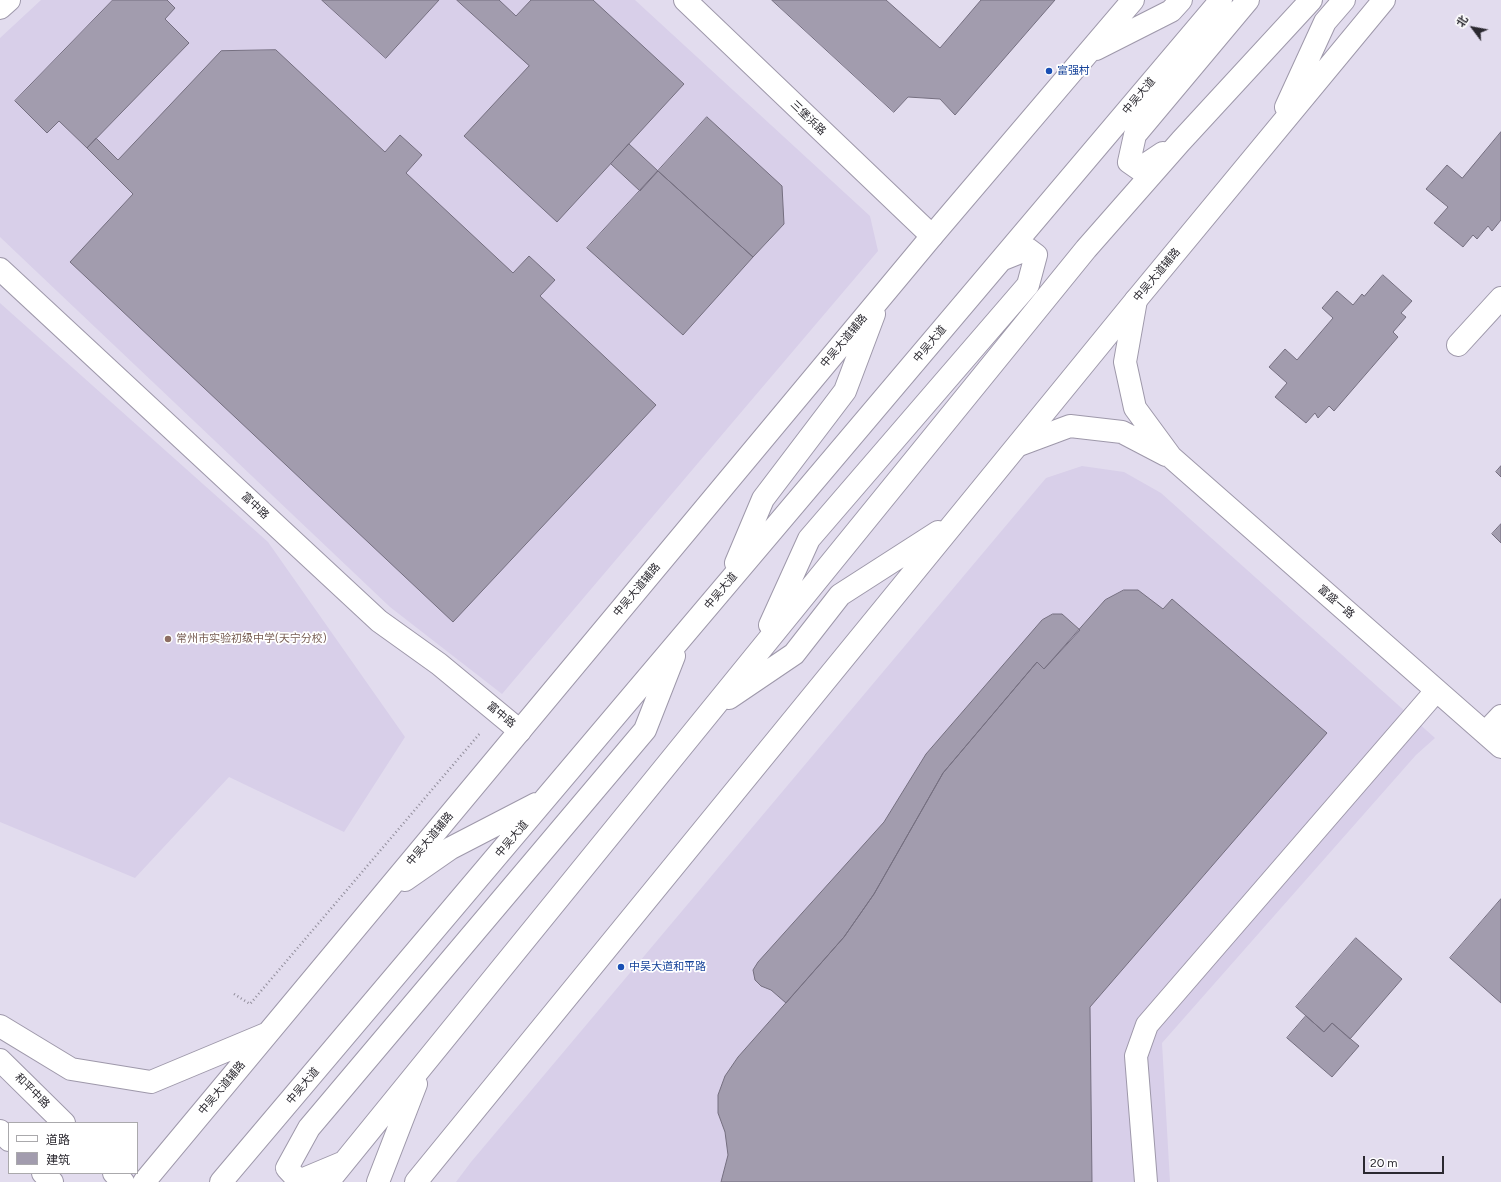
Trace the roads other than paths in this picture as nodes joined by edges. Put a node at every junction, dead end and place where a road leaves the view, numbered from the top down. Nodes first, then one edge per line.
1 (9, 0) edge
2 (684, 0) edge
3 (1133, 0) edge
4 (1181, 0) edge
5 (1221, 0) edge
6 (1248, 0) edge
7 (1311, 0) edge
8 (1344, 0) edge
9 (1384, 0) edge
10 (0, 8) edge
11 (1087, 54) junction
12 (1273, 135) junction
13 (1181, 141) junction
14 (932, 236) junction
15 (1001, 260) junction
16 (0, 269) edge
17 (881, 296) junction
18 (1501, 298) edge
19 (1136, 300) junction
20 (1458, 345) dead end
21 (1019, 444) junction
22 (1171, 457) junction
23 (956, 521) junction
24 (727, 584) junction
25 (680, 640) junction
26 (757, 653) junction
27 (1436, 691) junction
28 (709, 712) junction
29 (1501, 716) edge
30 (520, 731) junction
31 (1493, 740) edge
32 (546, 799) junction
33 (383, 895) junction
34 (0, 1026) edge
35 (269, 1033) junction
36 (0, 1060) edge
37 (424, 1064) junction
38 (63, 1122) edge
39 (0, 1131) edge
40 (8, 1139) edge
41 (346, 1161) junction
42 (44, 1174) edge
43 (115, 1174) edge
44 (52, 1182) edge
45 (123, 1182) edge
46 (144, 1182) edge
47 (221, 1182) edge
48 (328, 1182) edge
49 (378, 1182) edge
50 (416, 1182) edge
51 (1146, 1182) edge

1 - 10 main road
2 - 14 main road, 三堡浜路
3 - 11 main road, 中吴大道辅路
4 - 11 main road
5 - 15 main road, 中吴大道
6 - 13 main road
7 - 13 main road
8 - 12 main road
9 - 12 main road, 中吴大道辅路
11 - 14 main road, 中吴大道辅路
12 - 19 main road, 中吴大道辅路
13 - 26 main road
14 - 17 main road, 中吴大道辅路
15 - 24 main road, 中吴大道
15 - 26 main road
16 - 30 main road, 富中路
17 - 24 main road
17 - 30 main road, 中吴大道辅路
18 - 20 main road
19 - 21 main road, 中吴大道辅路
19 - 22 main road
21 - 22 main road
21 - 23 main road, 中吴大道辅路
22 - 27 main road, 富盛一路
23 - 28 main road
23 - 50 main road, 中吴大道辅路
24 - 25 main road, 中吴大道
25 - 32 main road, 中吴大道
25 - 41 main road
26 - 28 main road
27 - 31 main road, 富盛一路
27 - 51 main road
28 - 37 main road
29 - 31 main road
30 - 33 main road, 中吴大道辅路
32 - 33 main road
32 - 47 main road, 中吴大道
33 - 35 main road, 中吴大道辅路
34 - 35 main road
35 - 46 main road, 中吴大道辅路
36 - 38 main road, 和平中路
37 - 41 main road
37 - 49 main road
39 - 40 main road
41 - 48 main road
42 - 44 main road
43 - 45 main road

